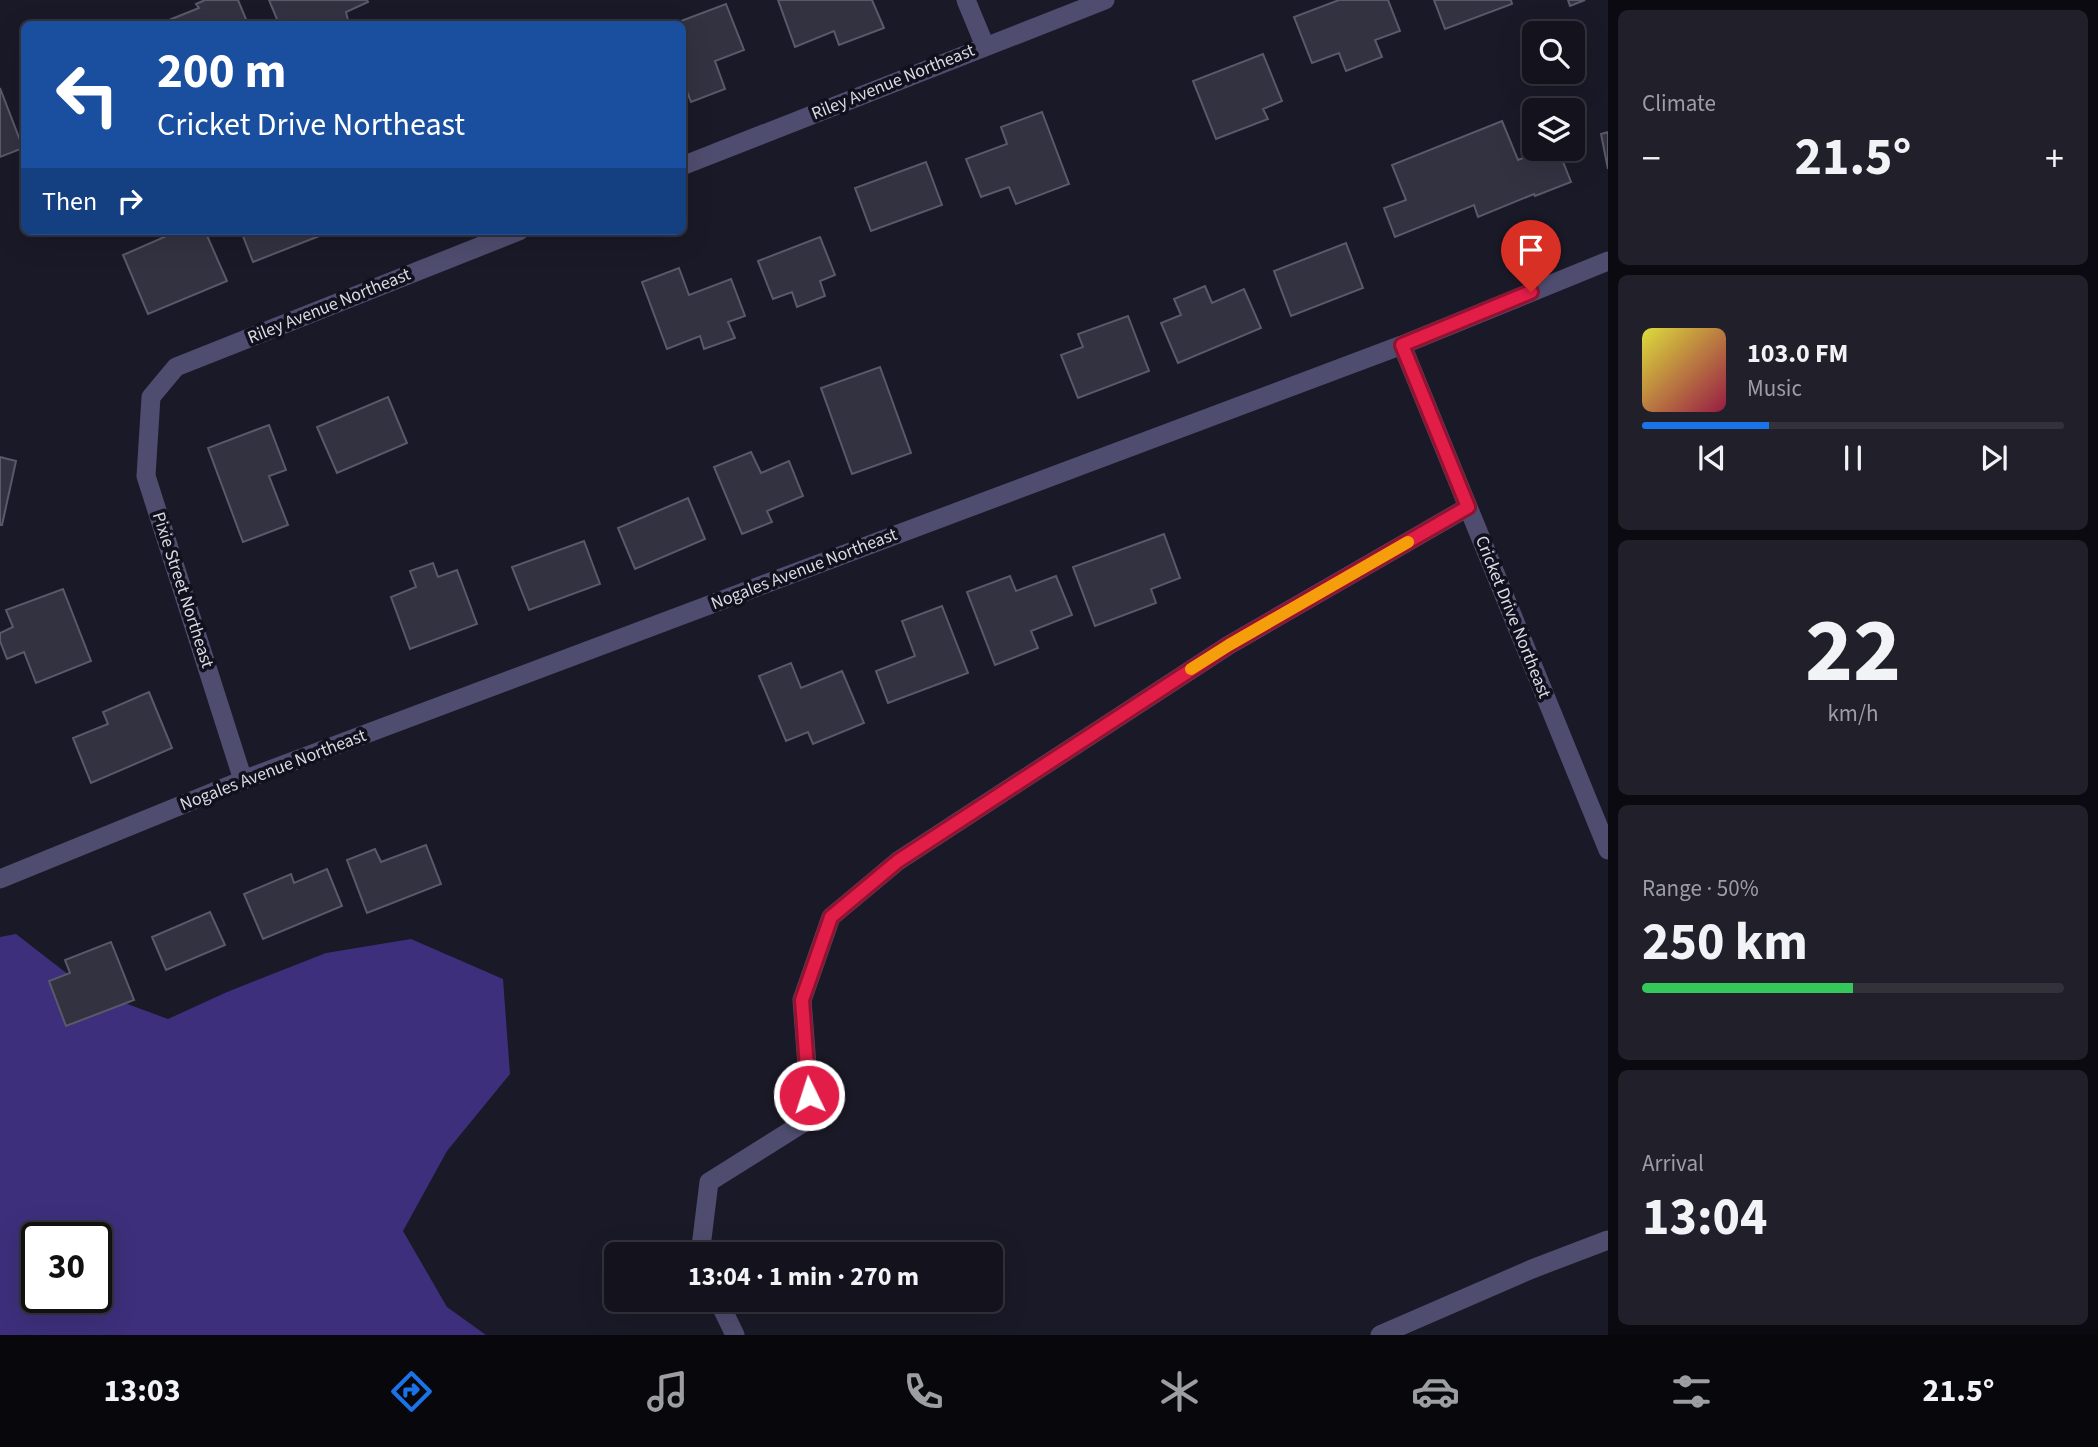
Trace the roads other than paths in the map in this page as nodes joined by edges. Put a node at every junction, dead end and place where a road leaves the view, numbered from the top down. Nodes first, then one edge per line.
1 (967, 0) edge
2 (1105, 0) edge
3 (985, 46) junction
4 (686, 164) edge
5 (509, 235) edge
6 (1608, 261) edge
7 (1402, 345) junction
8 (151, 397) joint
9 (1468, 507) junction
10 (243, 780) junction
11 (1608, 850) edge
12 (0, 879) edge
13 (1608, 1240) edge
14 (702, 1242) edge
15 (724, 1312) edge
16 (735, 1335) edge
17 (1380, 1335) edge

1 - 3 street
2 - 3 street, Riley Avenue Northeast
3 - 4 street, Riley Avenue Northeast
5 - 8 street, Riley Avenue Northeast
6 - 7 street, Nogales Avenue Northeast
7 - 9 street, Cricket Drive Northeast
7 - 10 street, Nogales Avenue Northeast
8 - 10 street, Pixie Street Northeast
9 - 11 street, Cricket Drive Northeast
9 - 14 street
10 - 12 street, Nogales Avenue Northeast
13 - 17 street
15 - 16 street

